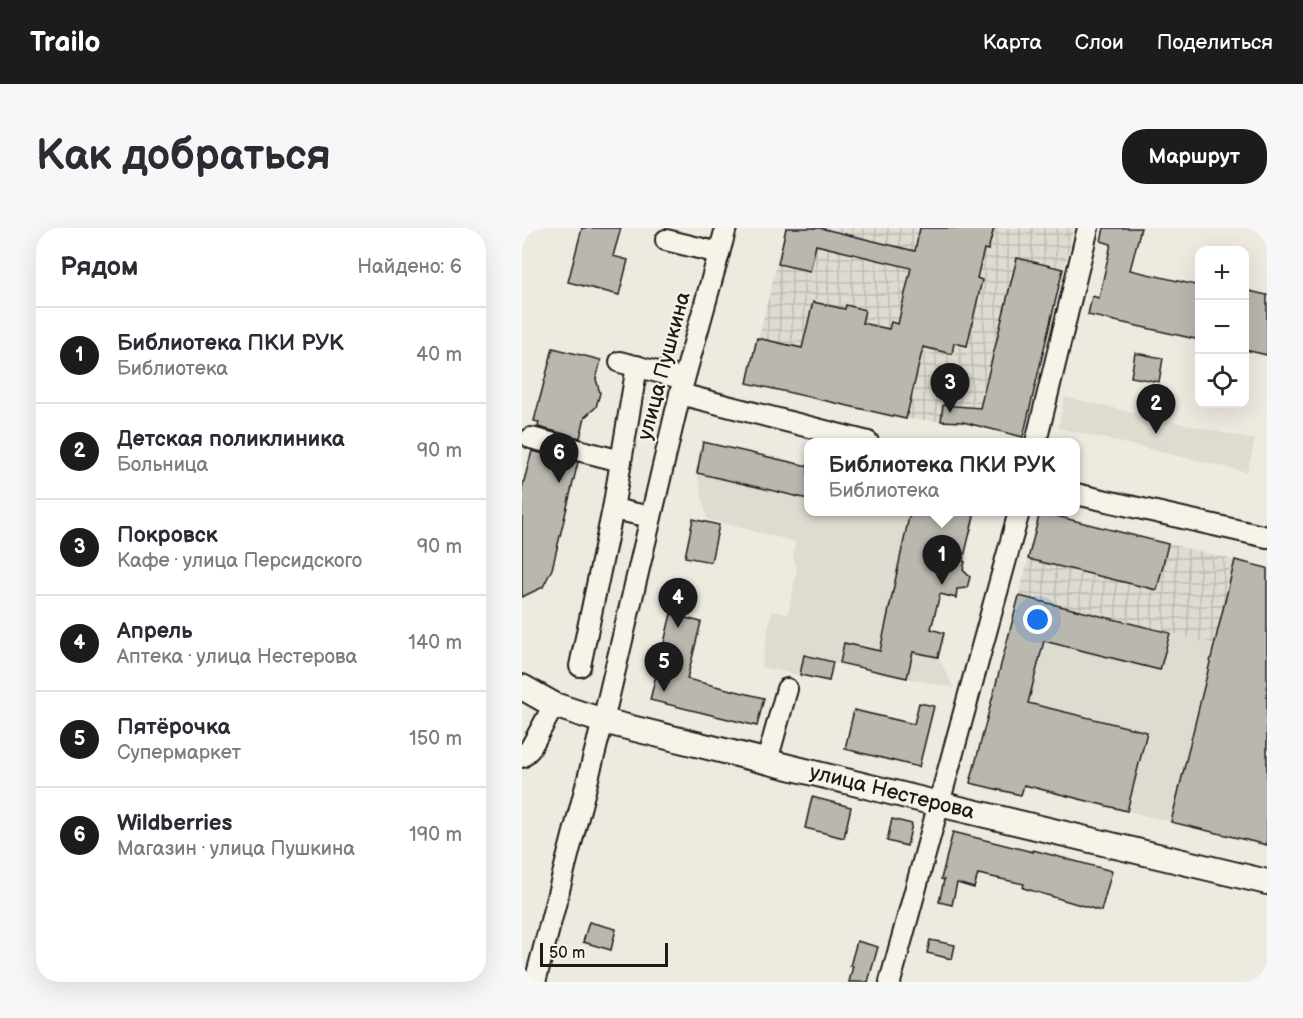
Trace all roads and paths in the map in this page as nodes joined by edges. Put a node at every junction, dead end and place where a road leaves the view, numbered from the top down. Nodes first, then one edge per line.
1 (726, 228) edge
2 (1088, 228) edge
3 (666, 240) dead end
4 (719, 253) junction
5 (682, 387) junction
6 (531, 438) dead end
7 (854, 438) edge
8 (1037, 438) edge
9 (621, 461) junction
10 (1080, 495) edge
11 (613, 509) junction
12 (1018, 516) edge
13 (651, 517) junction
14 (1267, 537) edge
15 (580, 666) dead end
16 (522, 687) edge
17 (787, 689) dead end
18 (554, 705) junction
19 (603, 721) junction
20 (522, 757) edge
21 (767, 761) junction
22 (939, 804) junction
23 (1267, 882) edge
24 (535, 982) edge
25 (890, 982) edge

1 - 4 street, улица Пушкина
2 - 8 street
3 - 4 street
4 - 5 street, улица Пушкина
5 - 7 street
5 - 9 street
5 - 13 street, улица Пушкина
6 - 9 street
9 - 11 street
10 - 14 street
11 - 13 street
11 - 15 street
12 - 22 street
13 - 19 street, улица Пушкина
16 - 18 main road, улица Нестерова
17 - 21 street
18 - 19 main road, улица Нестерова
18 - 20 street
19 - 21 main road, улица Нестерова
19 - 24 street
21 - 22 main road, улица Нестерова
22 - 23 main road, улица Нестерова
22 - 25 street

